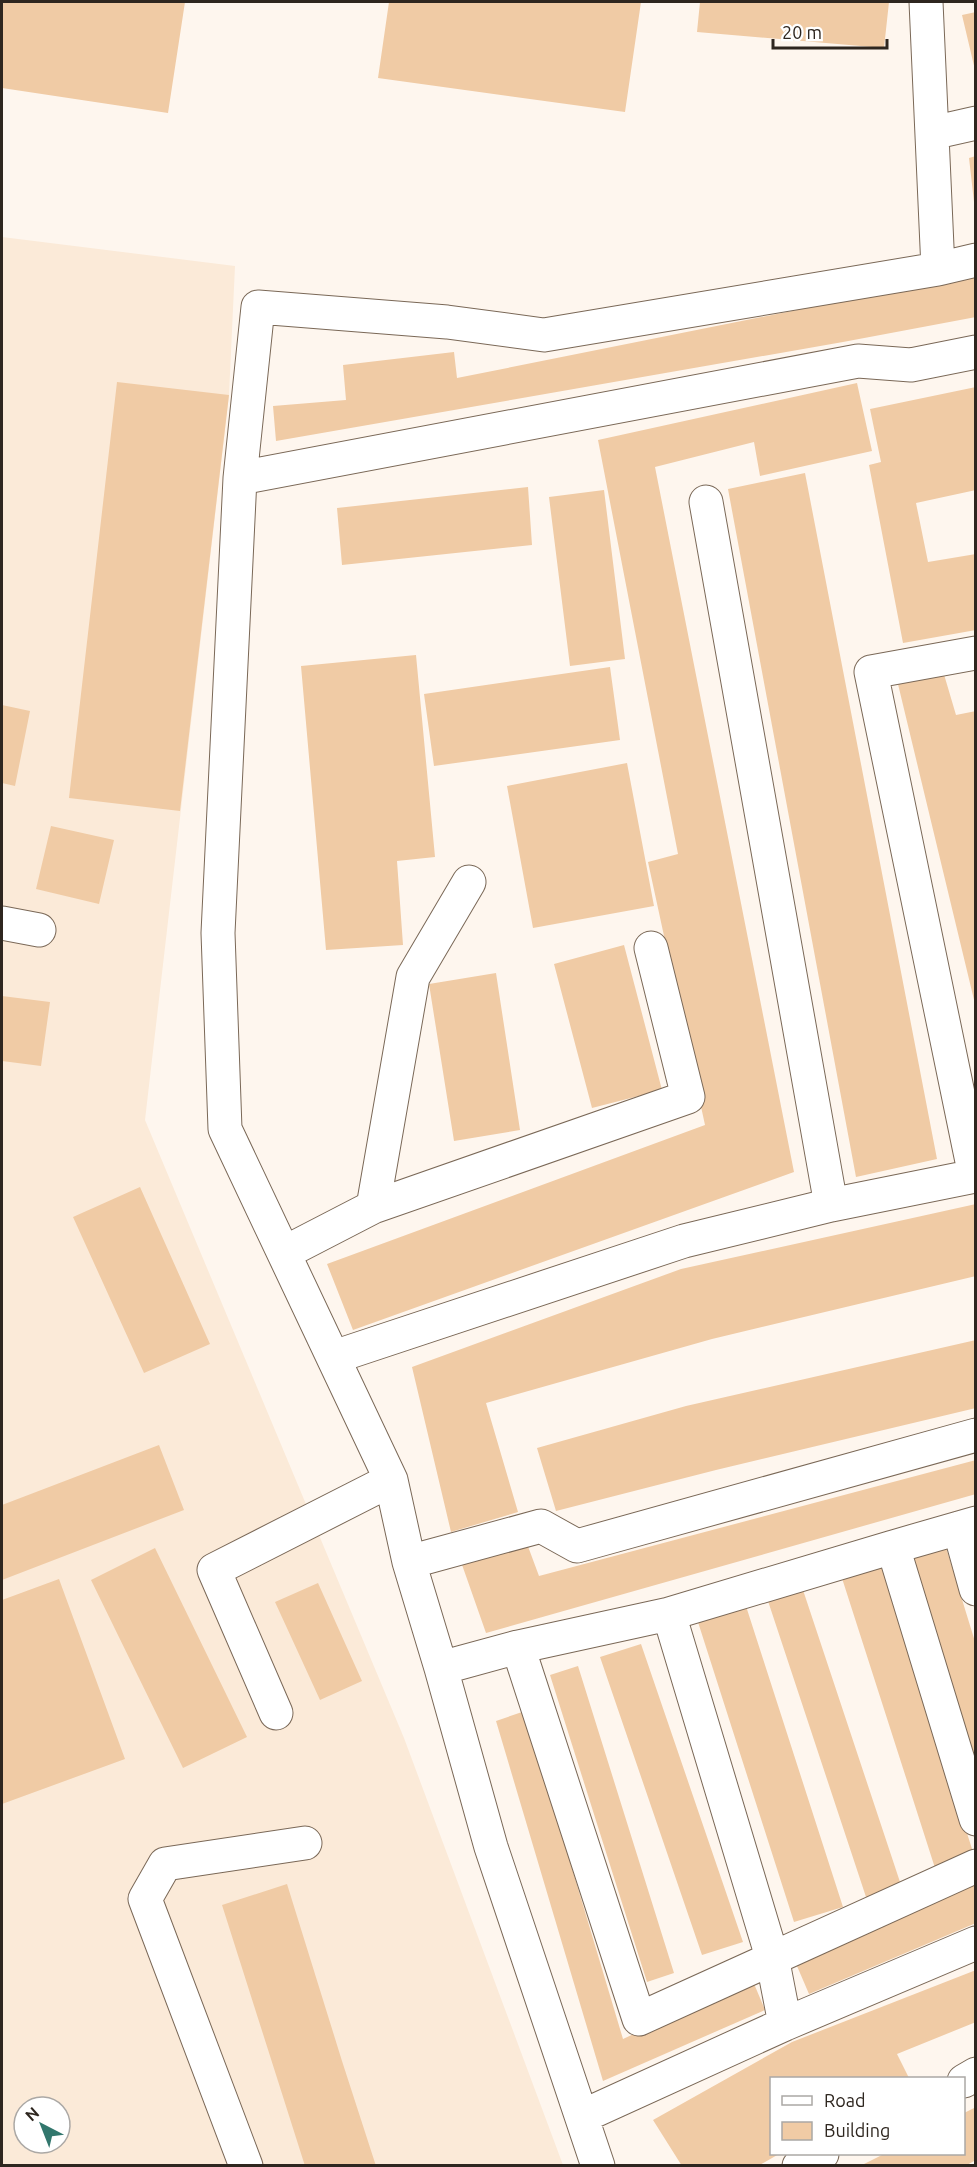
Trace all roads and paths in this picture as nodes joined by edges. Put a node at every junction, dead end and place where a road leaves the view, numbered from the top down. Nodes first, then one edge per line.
1 (926, 2) edge
2 (975, 123) edge
3 (932, 133) junction
4 (975, 260) edge
5 (938, 268) junction
6 (975, 352) edge
7 (240, 478) junction
8 (706, 502) dead end
9 (975, 653) edge
10 (469, 882) dead end
11 (2, 923) edge
12 (39, 930) dead end
13 (651, 948) dead end
14 (831, 1205) junction
15 (373, 1207) junction
16 (284, 1252) junction
17 (334, 1357) junction
18 (975, 1435) edge
19 (391, 1480) junction
20 (967, 1526) edge
21 (893, 1547) junction
22 (409, 1562) junction
23 (975, 1589) edge
24 (669, 1614) junction
25 (518, 1647) junction
26 (441, 1668) junction
27 (276, 1713) dead end
28 (975, 1819) edge
29 (305, 1843) dead end
30 (975, 1866) edge
31 (975, 1943) edge
32 (772, 1957) junction
33 (785, 2024) junction
34 (582, 2116) junction
35 (820, 2155) edge
36 (246, 2166) edge
37 (598, 2166) edge
38 (799, 2166) edge

1 - 3 lane
2 - 3 lane
3 - 5 lane
4 - 5 lane
5 - 7 lane
6 - 7 lane
7 - 16 lane
8 - 14 lane
9 - 14 lane
10 - 15 lane
11 - 12 lane
13 - 15 lane
14 - 17 lane
15 - 16 lane
16 - 17 lane
17 - 19 lane
18 - 22 lane
19 - 22 lane
19 - 27 lane
20 - 21 lane
20 - 23 lane
21 - 24 lane
21 - 28 lane
22 - 26 lane
24 - 25 lane
24 - 32 lane
25 - 26 lane
25 - 32 lane
26 - 34 lane
29 - 36 lane
30 - 32 lane
31 - 33 lane
32 - 33 lane
33 - 34 lane
34 - 37 lane
35 - 38 lane

